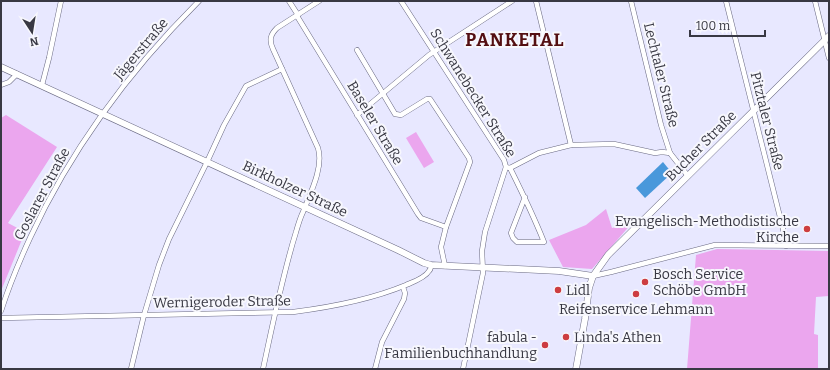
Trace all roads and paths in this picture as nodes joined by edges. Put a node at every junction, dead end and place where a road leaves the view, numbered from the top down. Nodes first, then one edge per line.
1 (61, 1) edge
2 (199, 1) edge
3 (290, 1) edge
4 (319, 1) edge
5 (401, 1) edge
6 (512, 1) edge
7 (536, 1) edge
8 (631, 1) edge
9 (726, 1) edge
10 (815, 1) edge
11 (298, 15) junction
12 (827, 38) edge
13 (357, 50) dead end
14 (434, 52) junction
15 (829, 58) edge
16 (1, 66) edge
17 (282, 69) junction
18 (17, 74) junction
19 (1, 85) edge
20 (42, 85) junction
21 (383, 94) junction
22 (753, 112) junction
23 (102, 113) junction
24 (357, 115) junction
25 (571, 145) junction
26 (670, 154) junction
27 (208, 162) junction
28 (508, 168) junction
29 (688, 176) junction
30 (524, 197) junction
31 (305, 207) junction
32 (446, 227) junction
33 (786, 246) junction
34 (829, 246) edge
35 (431, 265) junction
36 (445, 266) junction
37 (484, 268) junction
38 (593, 276) junction
39 (403, 286) junction
40 (1, 311) edge
41 (275, 312) junction
42 (144, 315) junction
43 (1, 318) edge
44 (131, 369) edge
45 (263, 369) edge
46 (375, 369) edge
47 (463, 369) edge
48 (576, 369) edge

1 - 20 street
2 - 23 street, Jägerstraße
3 - 11 street, Baseler Straße
4 - 11 street
5 - 14 street, Schwanebecker Straße
6 - 14 street
7 - 25 street
8 - 26 street, Lechtaler Straße
9 - 22 street, Pitztaler Straße
10 - 12 street
11 - 17 street
11 - 24 street, Baseler Straße
12 - 15 street
12 - 22 street, Bucher Straße
13 - 21 street
14 - 21 street
14 - 28 street, Schwanebecker Straße
16 - 18 street, Birkholzer Straße
17 - 27 street
17 - 31 street
18 - 19 street
18 - 20 street, Birkholzer Straße
20 - 23 street, Birkholzer Straße
21 - 24 street
21 - 32 street
22 - 29 street, Bucher Straße
22 - 33 street, Pitztaler Straße
23 - 27 street, Birkholzer Straße
23 - 40 street, Goslarer Straße
24 - 32 street, Baseler Straße
25 - 26 street
25 - 28 street
26 - 29 street
27 - 31 street, Birkholzer Straße
27 - 42 street
28 - 30 street, Schwanebecker Straße
28 - 37 street
29 - 38 street, Bucher Straße
30 - 30 street, Schwanebecker Straße
31 - 35 street, Birkholzer Straße
31 - 41 street
32 - 36 street
33 - 34 street
33 - 38 street
35 - 36 street, Birkholzer Straße
35 - 39 street, Wernigeroder Straße
36 - 37 street, Birkholzer Straße
37 - 38 street, Birkholzer Straße
37 - 47 street
38 - 48 street, Bucher Straße
39 - 41 street, Wernigeroder Straße
39 - 46 street
41 - 42 street, Wernigeroder Straße
41 - 45 street
42 - 43 street, Wernigeroder Straße
42 - 44 street

